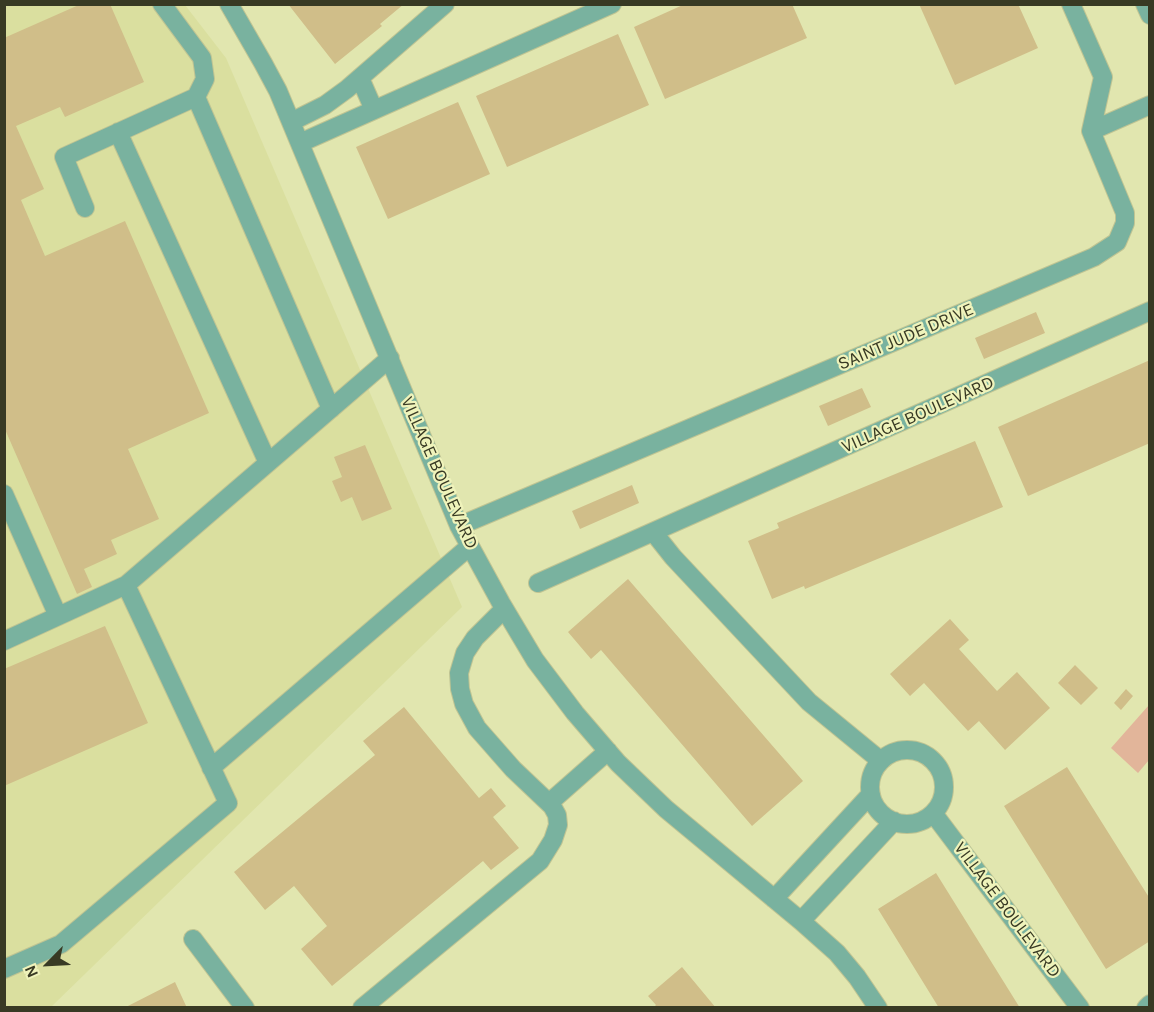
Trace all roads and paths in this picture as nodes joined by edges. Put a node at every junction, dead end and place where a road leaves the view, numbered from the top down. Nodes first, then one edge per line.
1 (162, 4) edge
2 (229, 4) edge
3 (445, 4) edge
4 (612, 4) edge
5 (1071, 4) edge
6 (1145, 4) edge
7 (1149, 15) edge
8 (360, 78) junction
9 (196, 97) junction
10 (1149, 105) edge
11 (374, 110) junction
12 (291, 122) junction
13 (1091, 131) junction
14 (118, 132) junction
15 (300, 143) junction
16 (85, 208) dead end
17 (1149, 311) edge
18 (390, 358) junction
19 (331, 409) junction
20 (268, 463) junction
21 (4, 494) edge
22 (459, 526) junction
23 (654, 533) junction
24 (470, 546) junction
25 (538, 584) dead end
26 (126, 585) junction
27 (504, 609) junction
28 (58, 616) junction
29 (4, 640) edge
30 (608, 751) junction
31 (881, 760) junction
32 (212, 768) junction
33 (871, 794) junction
34 (549, 803) junction
35 (933, 813) junction
36 (894, 821) junction
37 (774, 899) junction
38 (801, 921) junction
39 (193, 939) dead end
40 (4, 969) edge
41 (1149, 1004) edge
42 (245, 1008) edge
43 (362, 1008) edge
44 (878, 1008) edge
45 (1080, 1008) edge
46 (1146, 1008) edge

1 - 9 street
2 - 12 street, VILLAGE BOULEVARD
3 - 8 street
4 - 11 street
5 - 13 street
6 - 7 street
8 - 11 street
8 - 12 street
9 - 14 street
9 - 19 street
10 - 13 street
11 - 15 street
12 - 15 street, VILLAGE BOULEVARD
13 - 22 street, SAINT JUDE DRIVE
14 - 16 street
14 - 20 street
15 - 18 street, VILLAGE BOULEVARD
17 - 23 street, VILLAGE BOULEVARD
18 - 19 street
18 - 22 street, VILLAGE BOULEVARD
19 - 20 street
20 - 26 street
21 - 28 street
22 - 24 street, VILLAGE BOULEVARD
23 - 25 street, VILLAGE BOULEVARD
23 - 31 street
24 - 27 street, VILLAGE BOULEVARD
24 - 32 street
26 - 28 street
26 - 32 street
27 - 30 street, VILLAGE BOULEVARD
27 - 34 street
28 - 29 street
30 - 34 street
30 - 37 street, VILLAGE BOULEVARD
31 - 33 street
31 - 35 street
32 - 40 street
33 - 36 street
33 - 37 street
34 - 43 street
35 - 36 street
35 - 45 street, VILLAGE BOULEVARD
36 - 38 street
37 - 38 street, VILLAGE BOULEVARD
38 - 44 street, VILLAGE BOULEVARD
39 - 42 street
41 - 46 street

